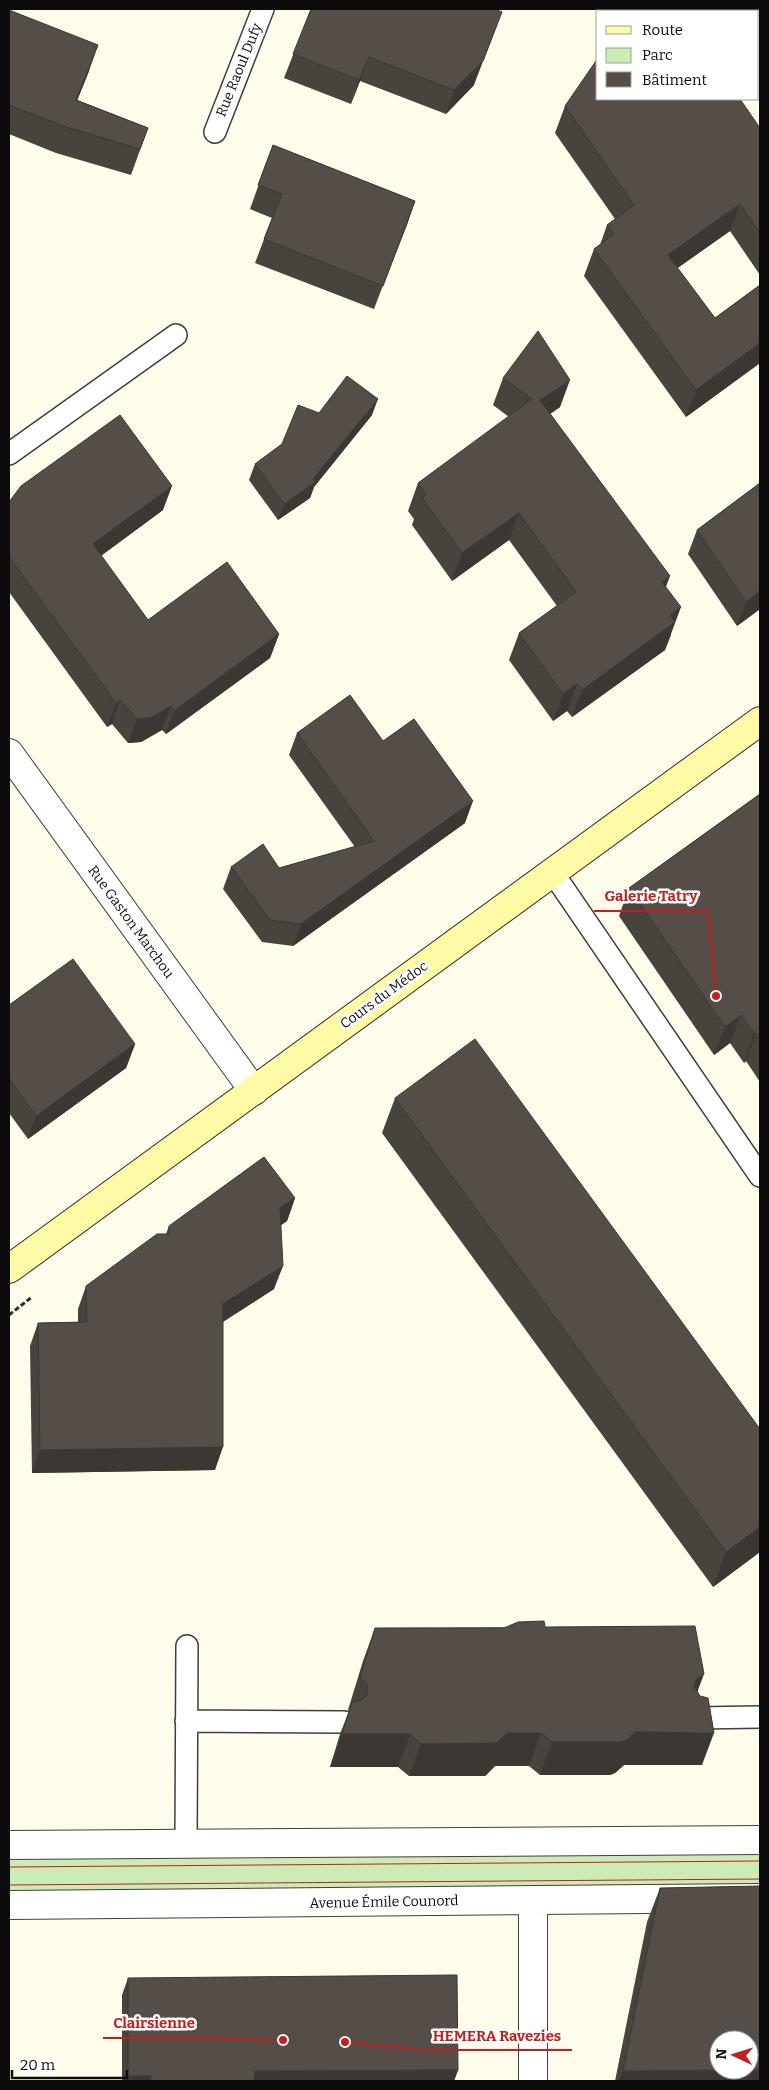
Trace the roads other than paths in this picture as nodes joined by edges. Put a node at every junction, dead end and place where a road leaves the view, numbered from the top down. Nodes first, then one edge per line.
1 (263, 9) edge
2 (215, 132) dead end
3 (176, 334) dead end
4 (9, 454) edge
5 (760, 721) edge
6 (9, 753) edge
7 (553, 873) junction
8 (254, 1091) junction
9 (760, 1176) edge
10 (9, 1269) edge
11 (187, 1646) dead end
12 (760, 1717) edge
13 (695, 1718) edge
14 (186, 1721) junction
15 (344, 1722) edge
16 (760, 1840) edge
17 (186, 1843) junction
18 (9, 1845) edge
19 (760, 1898) edge
20 (532, 1900) junction
21 (9, 1905) edge
22 (534, 2081) edge

1 - 2 lane, Rue Raoul Dufy
3 - 4 lane
5 - 7 main road, Cours du Médoc
6 - 8 street, Rue Gaston Marchou
7 - 8 main road, Cours du Médoc
7 - 9 lane
8 - 10 main road, Cours du Médoc
11 - 14 lane
12 - 13 lane
14 - 15 lane
14 - 17 lane
16 - 17 street
17 - 18 street
19 - 20 street, Avenue Émile Counord
20 - 21 street, Avenue Émile Counord
20 - 22 street

